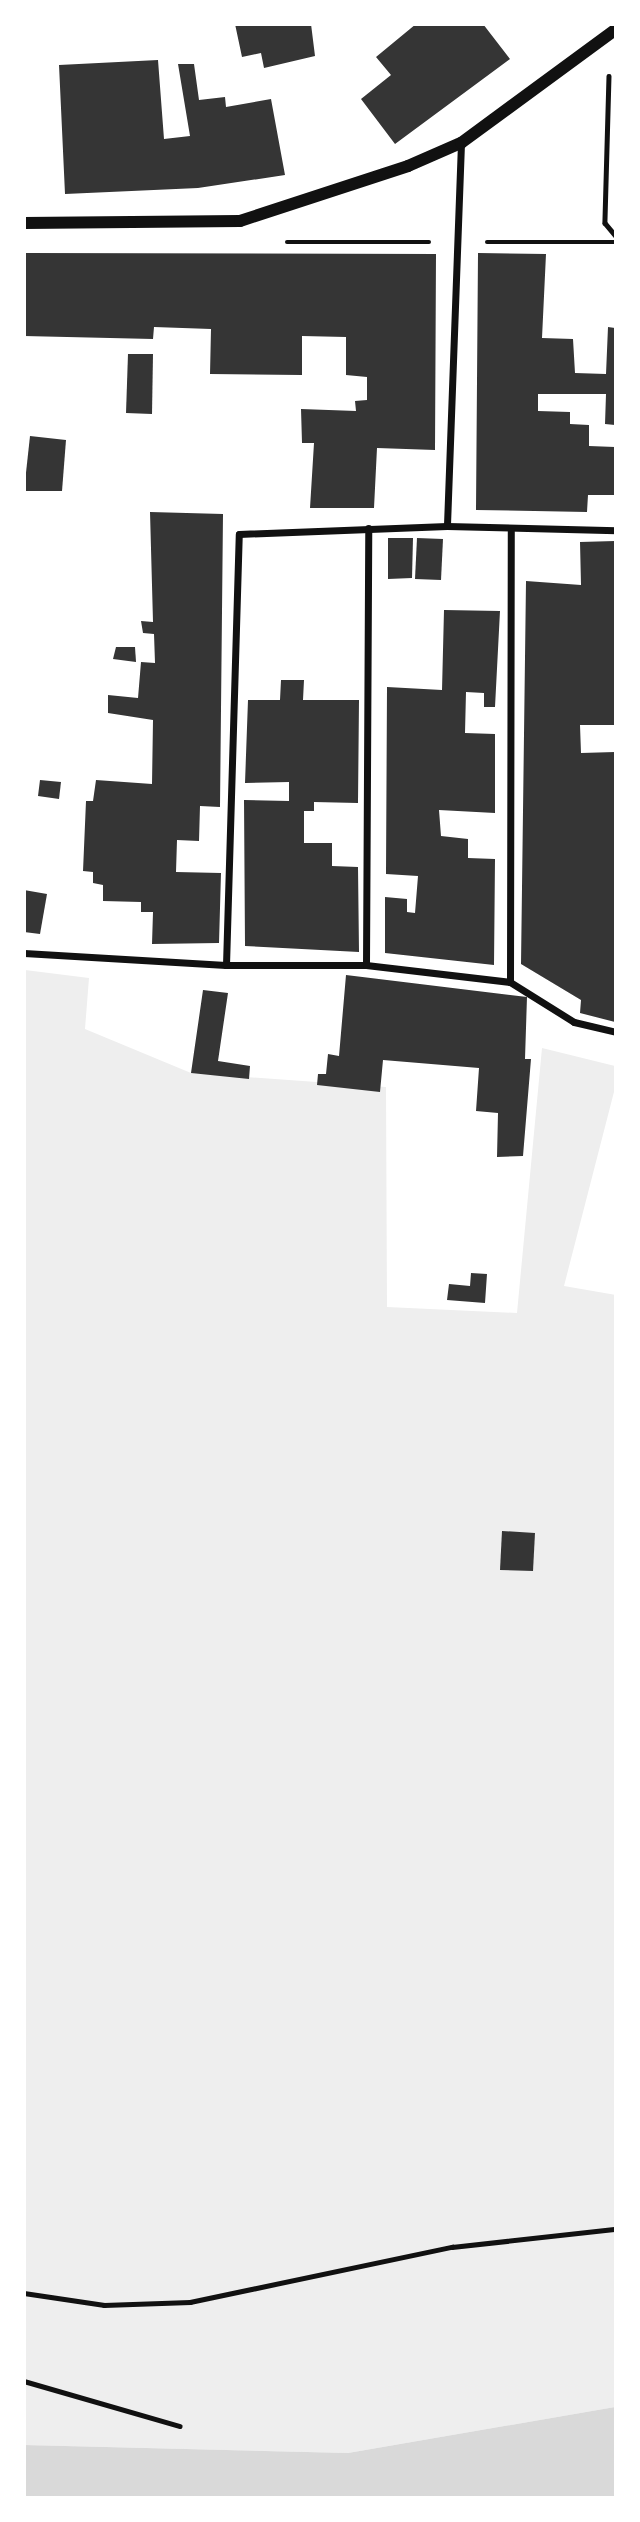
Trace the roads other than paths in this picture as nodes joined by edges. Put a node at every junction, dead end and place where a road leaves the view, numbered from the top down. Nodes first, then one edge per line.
1 (608, 28) edge
2 (461, 143) junction
3 (24, 223) edge
4 (447, 526) junction
5 (368, 528) junction
6 (615, 530) edge
7 (512, 531) junction
8 (24, 953) edge
9 (226, 965) junction
10 (366, 965) junction
11 (510, 982) junction
12 (615, 1032) edge

1 - 2 street
2 - 3 street
2 - 4 street
4 - 5 street
4 - 7 street
5 - 9 street
5 - 10 street
6 - 7 street
7 - 11 street
8 - 9 street
9 - 10 street
10 - 11 street
11 - 12 street

